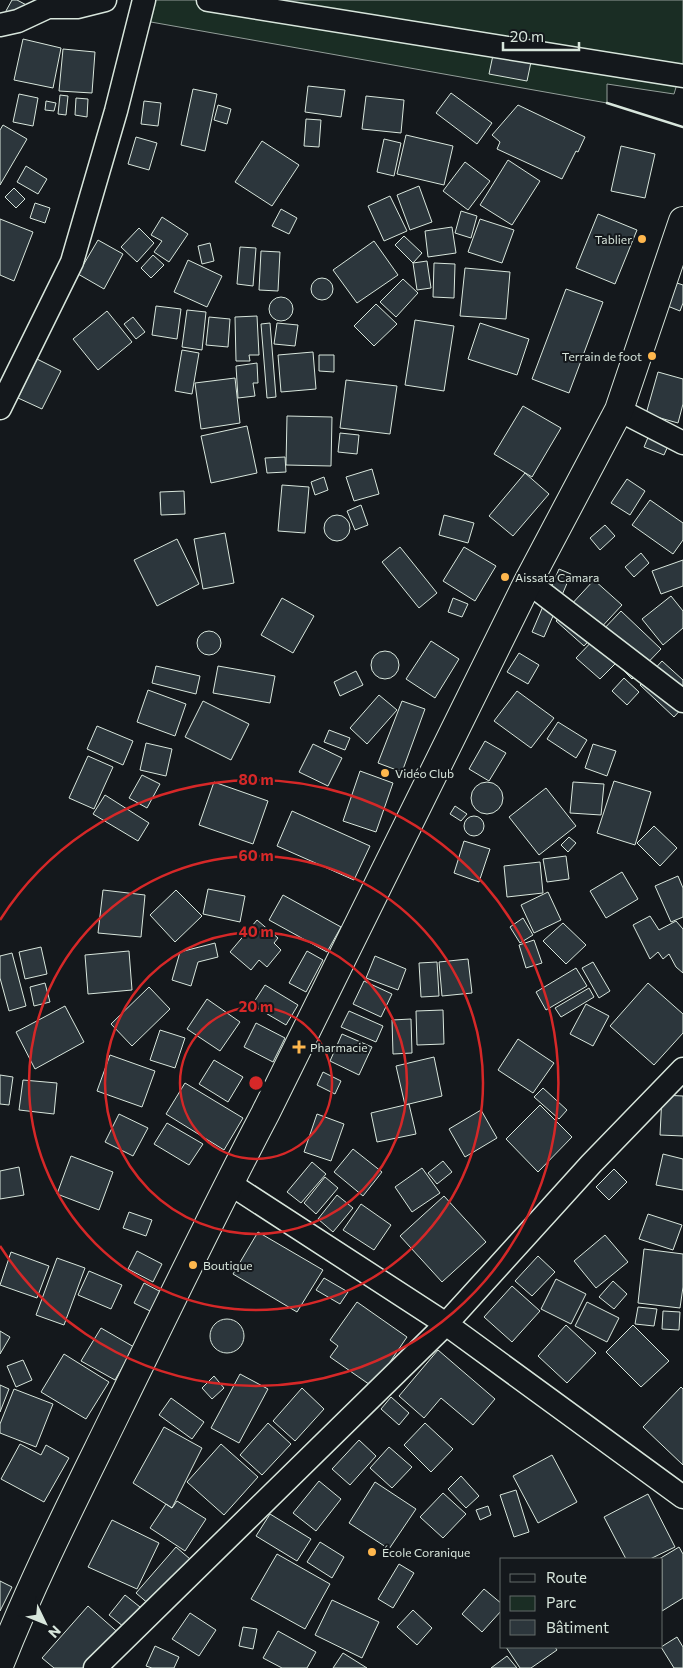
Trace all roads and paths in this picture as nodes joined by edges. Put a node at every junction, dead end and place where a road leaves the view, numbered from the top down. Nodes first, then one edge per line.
1 (105, 0) edge
2 (144, 0) edge
3 (208, 0) edge
4 (0, 25) edge
5 (683, 76) edge
6 (683, 221) edge
7 (0, 408) edge
8 (619, 410) junction
9 (683, 443) edge
10 (528, 582) junction
11 (683, 701) edge
12 (683, 1069) edge
13 (229, 1183) junction
14 (446, 1324) junction
15 (683, 1497) edge
16 (0, 1664) edge
17 (95, 1668) edge

1 - 4 street
2 - 7 street
3 - 5 street
6 - 8 main road
8 - 9 street
8 - 10 main road
10 - 11 street
10 - 13 main road
12 - 14 street
13 - 14 street
13 - 16 main road
14 - 15 street
14 - 17 street

